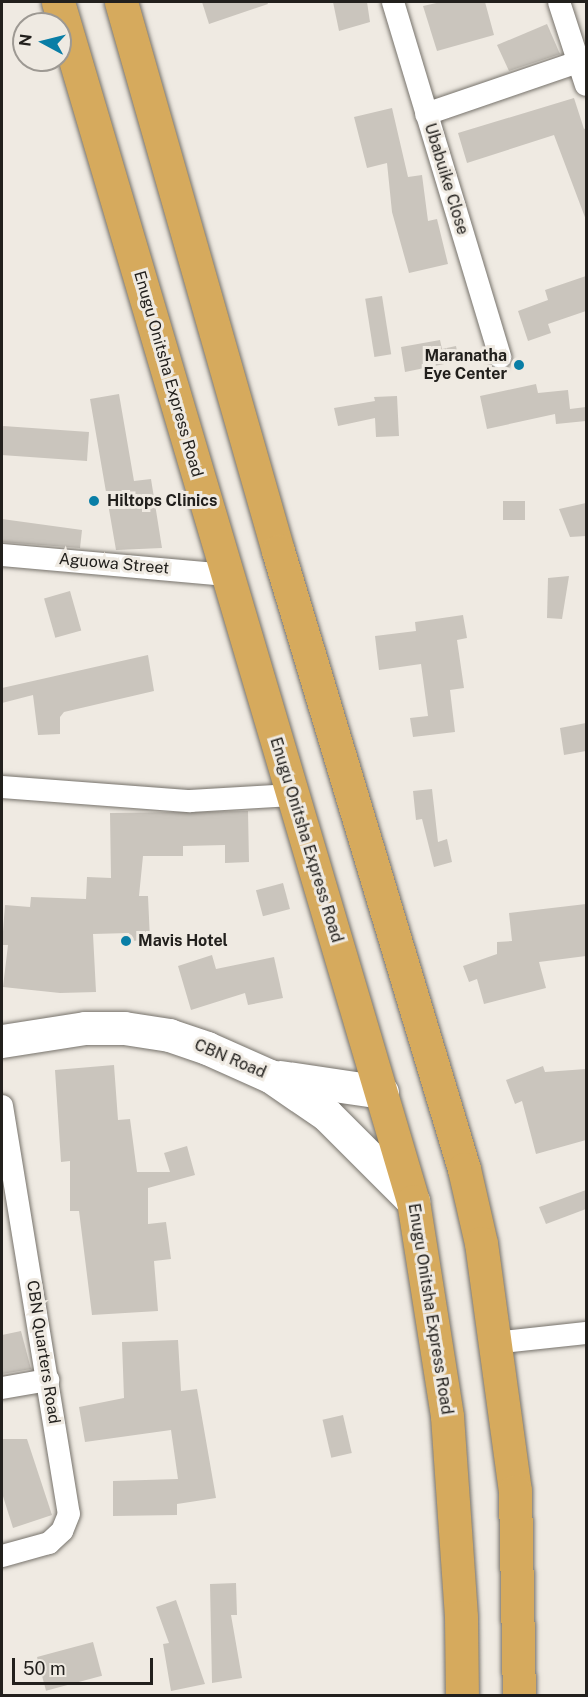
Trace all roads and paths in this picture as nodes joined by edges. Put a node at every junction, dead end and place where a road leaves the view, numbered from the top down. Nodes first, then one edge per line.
1 (58, 2) edge
2 (122, 2) edge
3 (393, 2) edge
4 (559, 2) edge
5 (578, 62) junction
6 (586, 85) edge
7 (426, 114) junction
8 (500, 357) dead end
9 (2, 555) edge
10 (227, 575) junction
11 (2, 787) edge
12 (292, 795) junction
13 (2, 1041) edge
14 (270, 1076) junction
15 (382, 1092) junction
16 (2, 1106) edge
17 (413, 1201) junction
18 (586, 1333) edge
19 (494, 1343) junction
20 (48, 1380) junction
21 (2, 1388) edge
22 (2, 1556) edge
23 (519, 1652) junction
24 (462, 1695) edge
25 (519, 1695) edge
26 (531, 1695) edge

1 - 10 highway, Enugu Onitsha Express Road
2 - 19 highway
3 - 7 street, Ubabuike Close
4 - 5 street
5 - 6 street
5 - 7 street
7 - 8 street, Ubabuike Close
9 - 10 street, Aguowa Street
10 - 12 highway, Enugu Onitsha Express Road
11 - 12 street
12 - 15 highway, Enugu Onitsha Express Road
13 - 14 main road, CBN Road
14 - 15 main road
14 - 17 main road, CBN Road
15 - 17 highway, Enugu Onitsha Express Road
16 - 20 street, CBN Quarters Road
17 - 24 highway, Enugu Onitsha Express Road
18 - 19 street
19 - 23 highway
20 - 21 street
20 - 22 street, CBN Quarters Road
23 - 25 highway
23 - 26 highway

